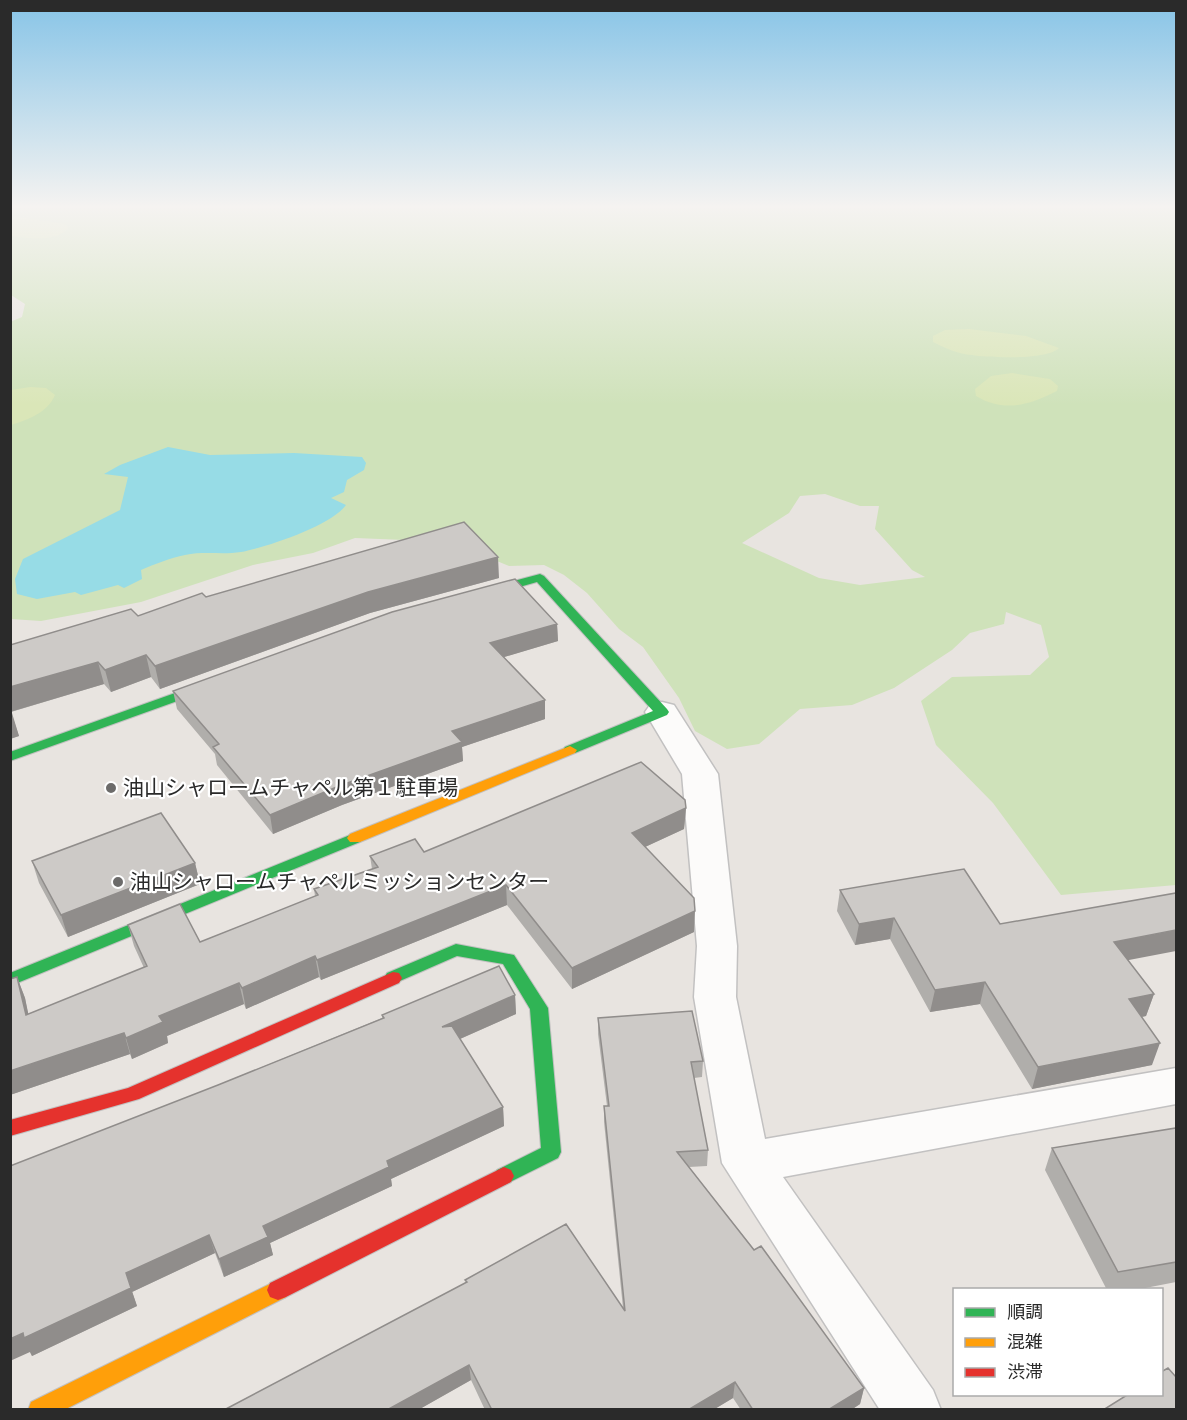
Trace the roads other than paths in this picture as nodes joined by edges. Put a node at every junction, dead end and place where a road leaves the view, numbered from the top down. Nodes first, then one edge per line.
1 (461, 600) edge
2 (229, 677) edge
3 (663, 712) junction
4 (10, 757) edge
5 (10, 980) edge
6 (1176, 1086) edge
7 (10, 1128) edge
8 (746, 1163) junction
9 (39, 1410) edge
10 (913, 1410) edge

1 - 3 street
2 - 4 street
3 - 5 street
3 - 8 street
6 - 8 street
7 - 9 street
8 - 10 street

